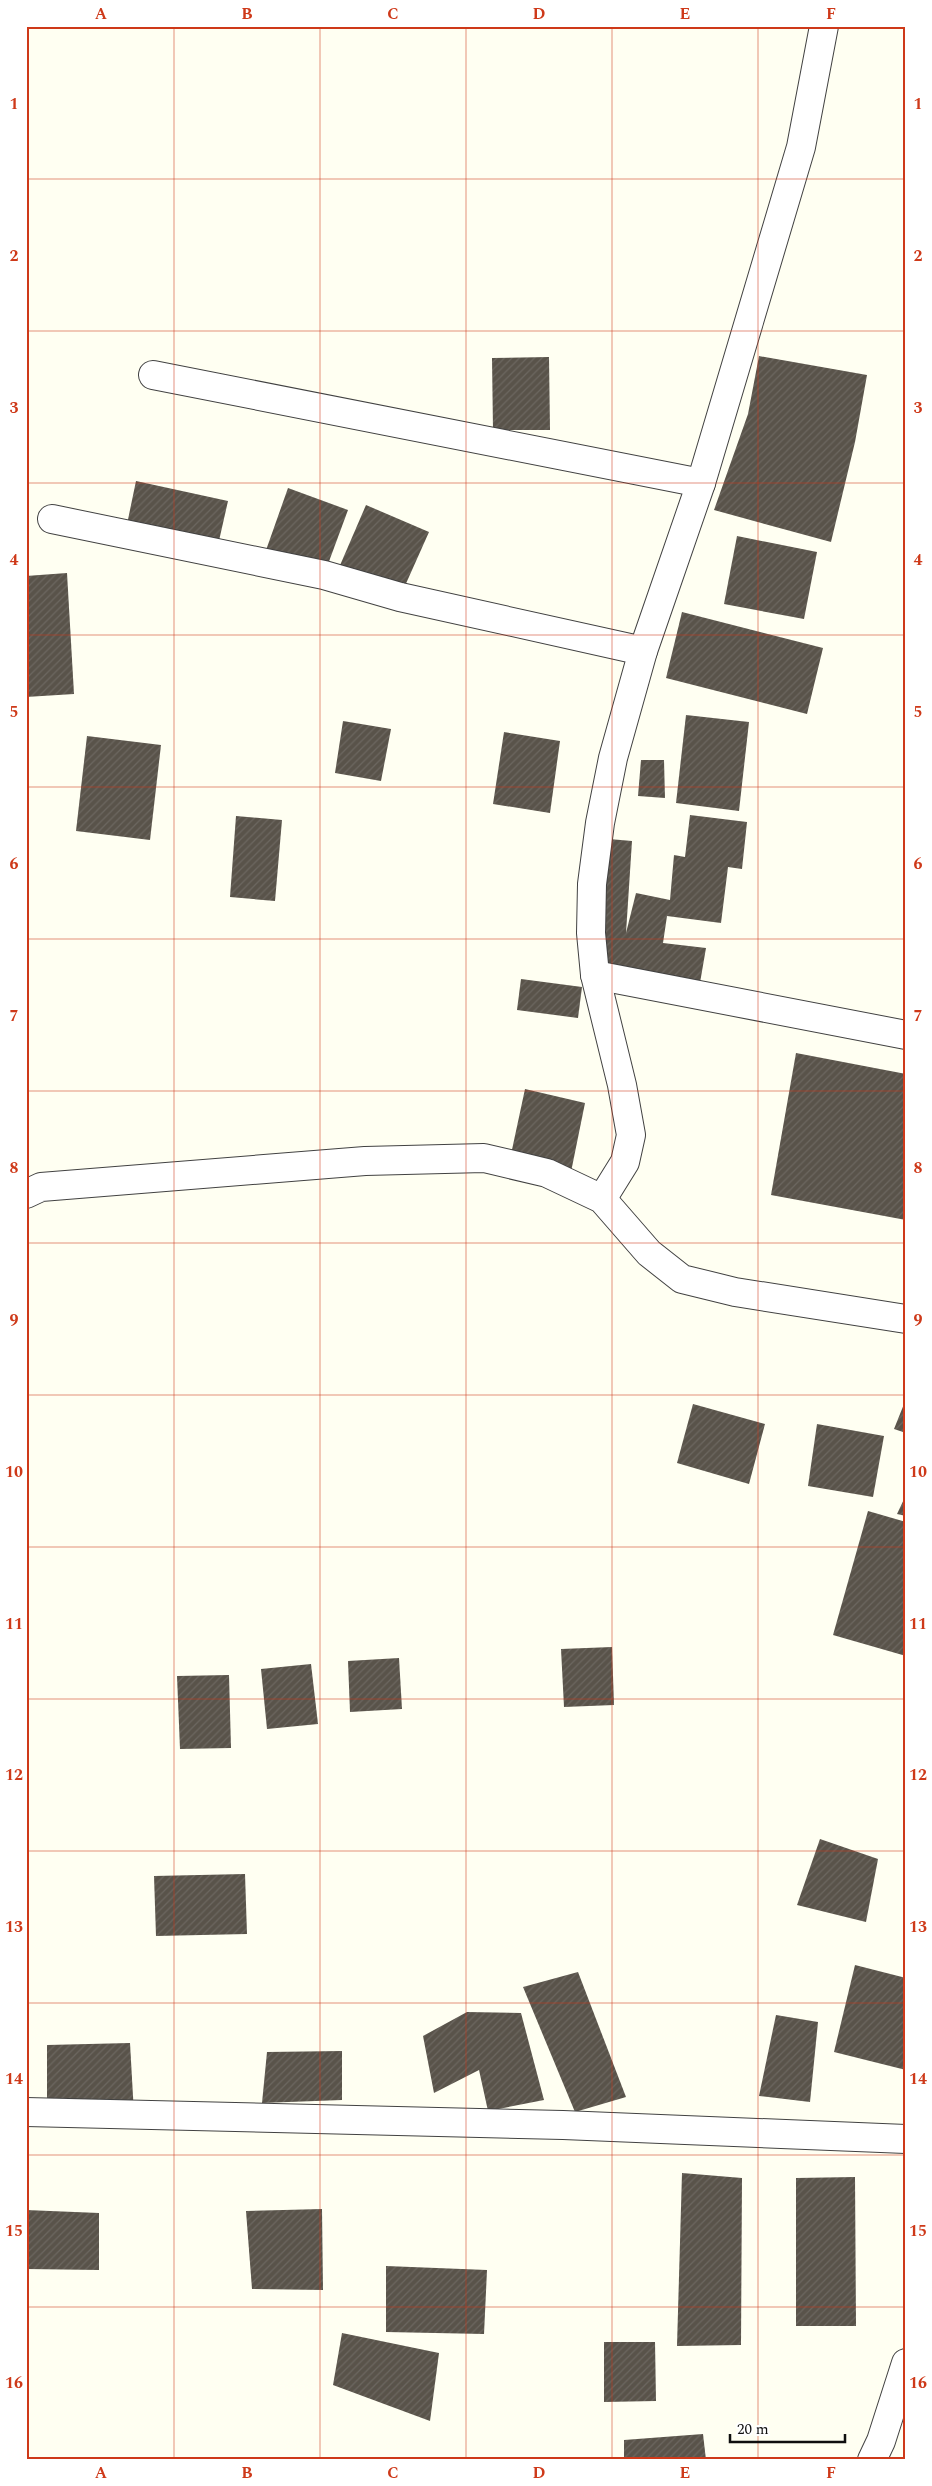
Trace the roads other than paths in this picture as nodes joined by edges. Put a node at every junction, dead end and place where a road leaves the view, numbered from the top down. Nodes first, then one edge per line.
1 (824, 26) edge
2 (153, 376) dead end
3 (702, 482) junction
4 (52, 519) dead end
5 (643, 651) junction
6 (595, 975) junction
7 (906, 1036) edge
8 (26, 1194) edge
9 (602, 1199) junction
10 (906, 1320) edge
11 (26, 2112) edge
12 (906, 2139) edge
13 (906, 2363) edge
14 (872, 2460) edge

1 - 3 street
2 - 3 street
3 - 5 street
4 - 5 street
5 - 6 street
6 - 7 street
6 - 9 street
8 - 9 street
9 - 10 street
11 - 12 street
13 - 14 street

